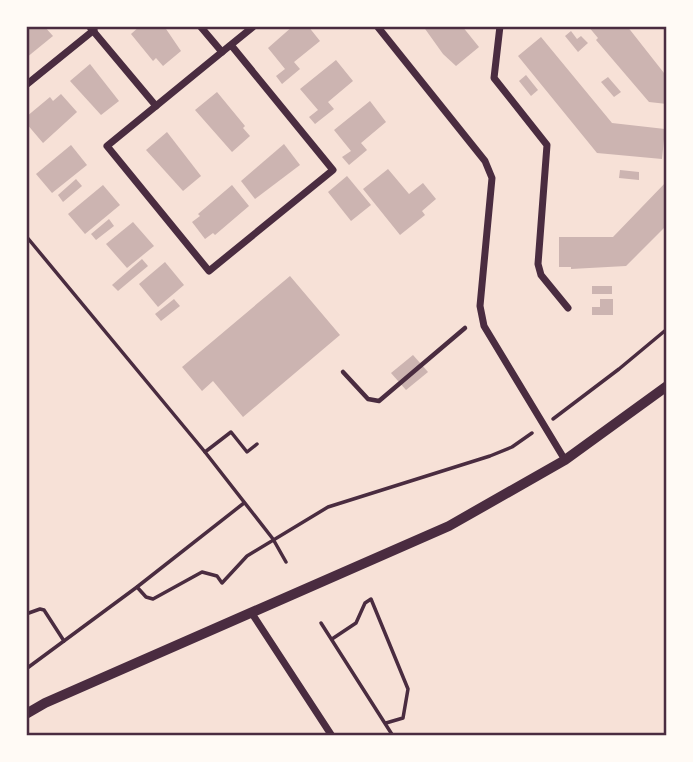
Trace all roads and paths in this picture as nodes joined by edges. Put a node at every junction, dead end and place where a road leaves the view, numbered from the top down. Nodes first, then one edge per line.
1 (200, 26) edge
2 (254, 26) edge
3 (377, 26) edge
4 (500, 26) edge
5 (92, 28) edge
6 (231, 45) junction
7 (222, 52) junction
8 (26, 85) edge
9 (156, 106) junction
10 (26, 236) edge
11 (568, 308) dead end
12 (465, 328) dead end
13 (667, 330) edge
14 (342, 372) dead end
15 (667, 386) edge
16 (545, 425) junction
17 (257, 444) dead end
18 (205, 452) junction
19 (565, 460) junction
20 (244, 503) junction
21 (273, 539) junction
22 (286, 562) dead end
23 (137, 587) junction
24 (251, 612) junction
25 (26, 614) edge
26 (321, 622) dead end
27 (332, 639) junction
28 (64, 641) junction
29 (26, 669) edge
30 (26, 714) edge
31 (386, 723) junction
32 (332, 736) edge
33 (393, 736) edge

1 - 7 street
2 - 6 street
3 - 16 street
4 - 11 street
5 - 8 street
5 - 9 street
6 - 7 street
6 - 9 street
7 - 9 street
10 - 18 path
12 - 14 lane
13 - 16 path
15 - 19 street
16 - 19 street
16 - 21 path
17 - 18 path
18 - 20 path
19 - 24 street
20 - 21 path
20 - 23 path
21 - 22 path
21 - 23 path
23 - 28 path
24 - 30 street
24 - 32 street
25 - 28 path
26 - 27 path
27 - 31 path
27 - 31 path
28 - 29 path
31 - 33 path

